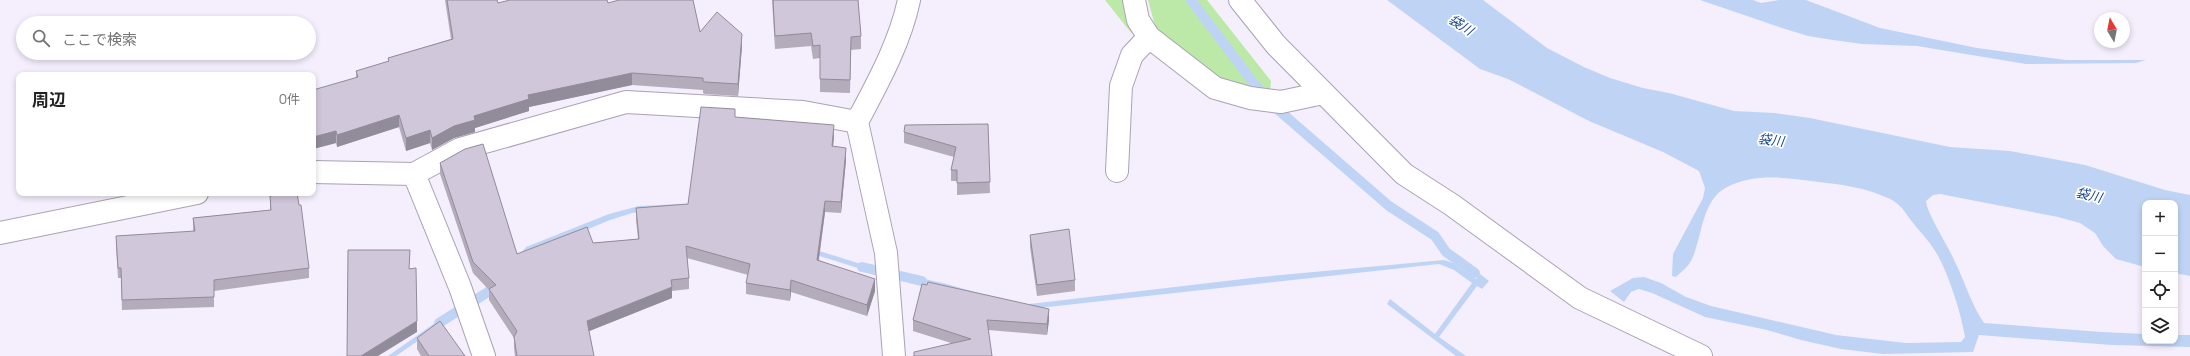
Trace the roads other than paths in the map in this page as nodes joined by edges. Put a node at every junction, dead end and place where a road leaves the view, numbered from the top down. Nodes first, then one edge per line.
1 (908, 0) edge
2 (1134, 0) edge
3 (1240, 0) edge
4 (1149, 38) junction
5 (1323, 93) junction
6 (857, 122) junction
7 (1117, 171) dead end
8 (316, 172) edge
9 (414, 174) junction
10 (182, 196) edge
11 (0, 233) edge
12 (484, 356) edge
13 (894, 356) edge
14 (1701, 356) edge

1 - 6 street
2 - 4 street
3 - 5 street
4 - 5 street
4 - 7 street
5 - 14 street
6 - 9 street
6 - 13 street
8 - 9 street
9 - 12 street
10 - 11 street

